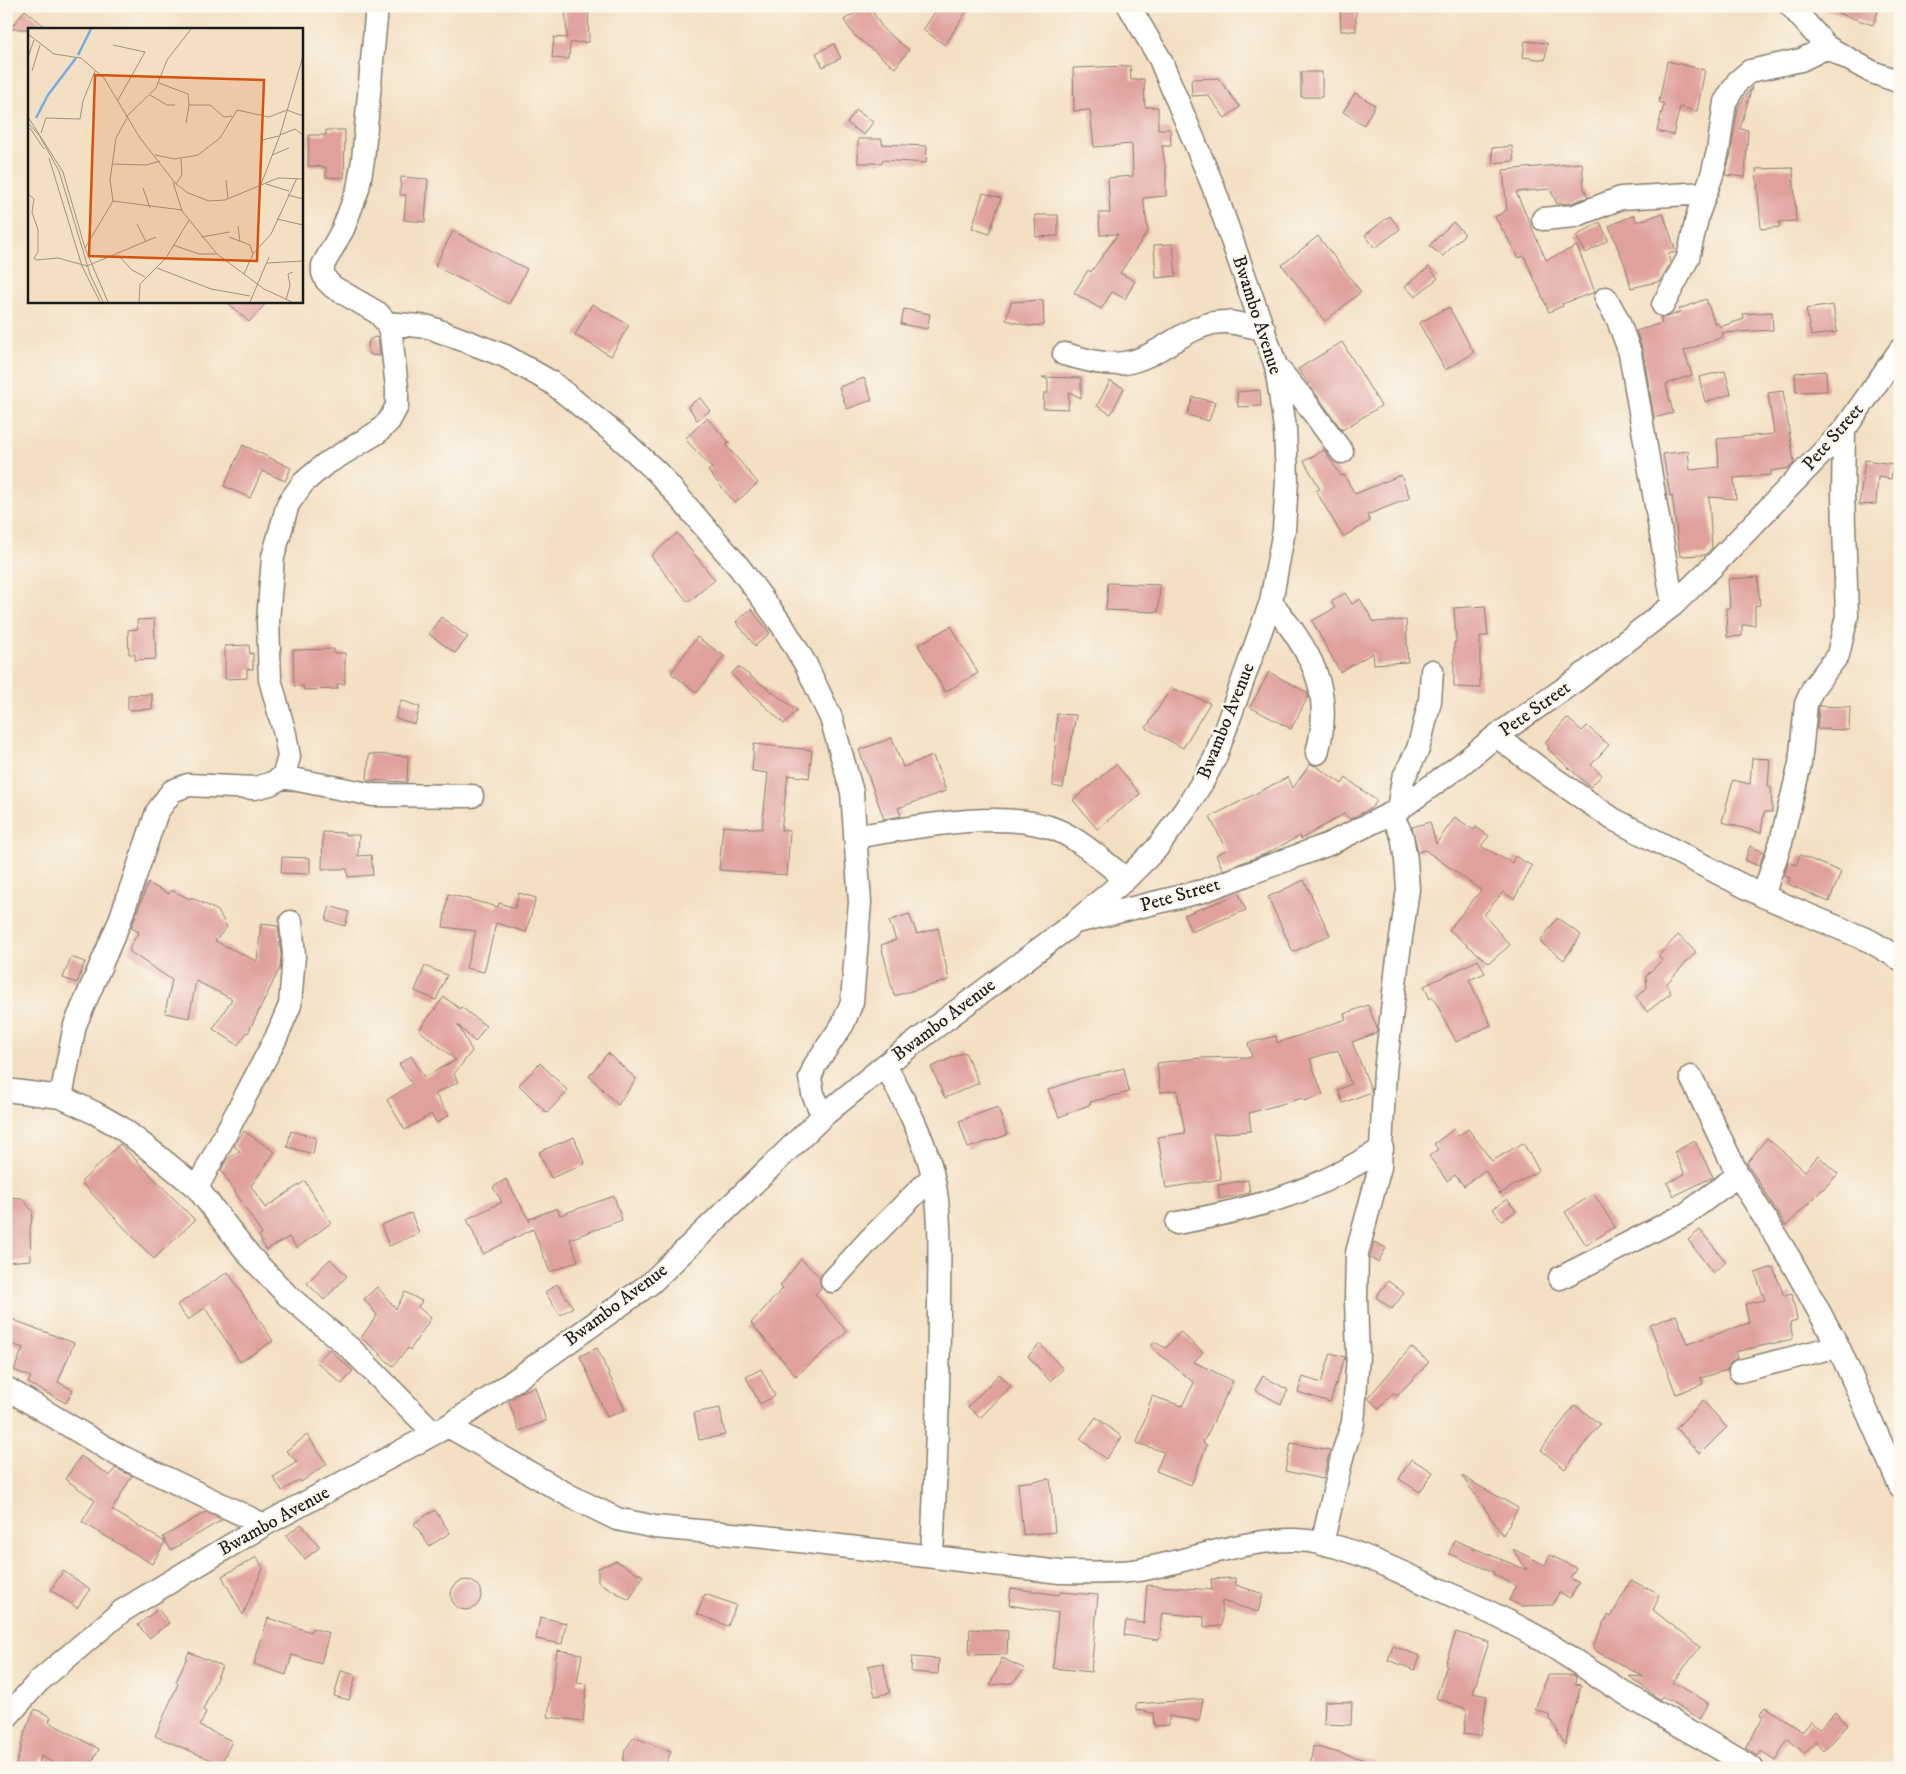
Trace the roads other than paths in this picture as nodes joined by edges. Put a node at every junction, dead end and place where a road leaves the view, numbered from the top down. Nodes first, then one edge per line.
1 (377, 6) edge
2 (1129, 6) edge
3 (1791, 6) edge
4 (1827, 47) junction
5 (1900, 82) edge
6 (1706, 193) junction
7 (1543, 219) dead end
8 (1606, 298) dead end
9 (1663, 305) dead end
10 (387, 323) junction
11 (1264, 330) junction
12 (1900, 350) edge
13 (1064, 354) dead end
14 (1276, 366) junction
15 (1844, 430) junction
16 (1342, 452) dead end
17 (1271, 602) junction
18 (1672, 605) junction
19 (1432, 671) dead end
20 (1496, 736) junction
21 (1318, 753) dead end
22 (283, 777) junction
23 (472, 796) dead end
24 (1395, 812) junction
25 (855, 837) junction
26 (1126, 879) junction
27 (1763, 896) junction
28 (291, 922) dead end
29 (1074, 923) junction
30 (1900, 959) edge
31 (885, 1065) junction
32 (1691, 1077) dead end
33 (6, 1090) edge
34 (61, 1097) junction
35 (822, 1116) junction
36 (1382, 1149) junction
37 (1738, 1175) junction
38 (933, 1176) junction
39 (197, 1188) junction
40 (1177, 1223) dead end
41 (1560, 1278) dead end
42 (832, 1281) dead end
43 (1838, 1346) junction
44 (1740, 1371) dead end
45 (6, 1388) edge
46 (441, 1430) junction
47 (1897, 1472) edge
48 (264, 1525) junction
49 (1322, 1544) junction
50 (932, 1556) junction
51 (6, 1718) edge
52 (1752, 1768) edge

1 - 10 street
2 - 11 street, Bwambo Avenue
3 - 4 street
4 - 5 street
4 - 6 street
6 - 7 street
6 - 9 street
8 - 18 street
10 - 22 street
10 - 25 street
11 - 13 street
11 - 14 street, Bwambo Avenue
12 - 15 street, Pete Street
14 - 16 street
14 - 17 street, Bwambo Avenue
15 - 18 street, Pete Street
15 - 27 street
17 - 21 street
17 - 26 street, Bwambo Avenue
18 - 20 street, Pete Street
19 - 24 street
20 - 24 street, Pete Street
20 - 27 street
22 - 23 street
22 - 34 street
24 - 29 street, Pete Street
24 - 36 street
25 - 26 street
25 - 35 street
26 - 29 street, Bwambo Avenue
27 - 30 street
28 - 39 street
29 - 31 street, Bwambo Avenue
31 - 35 street, Bwambo Avenue
31 - 38 street
32 - 37 street
33 - 34 street
34 - 39 street
35 - 46 street, Bwambo Avenue
36 - 40 street
36 - 49 street
37 - 41 street
37 - 43 street
38 - 42 street
38 - 50 street
39 - 46 street
43 - 44 street
43 - 47 street
45 - 48 street
46 - 48 street, Bwambo Avenue
46 - 50 street
48 - 51 street, Bwambo Avenue
49 - 50 street
49 - 52 street

